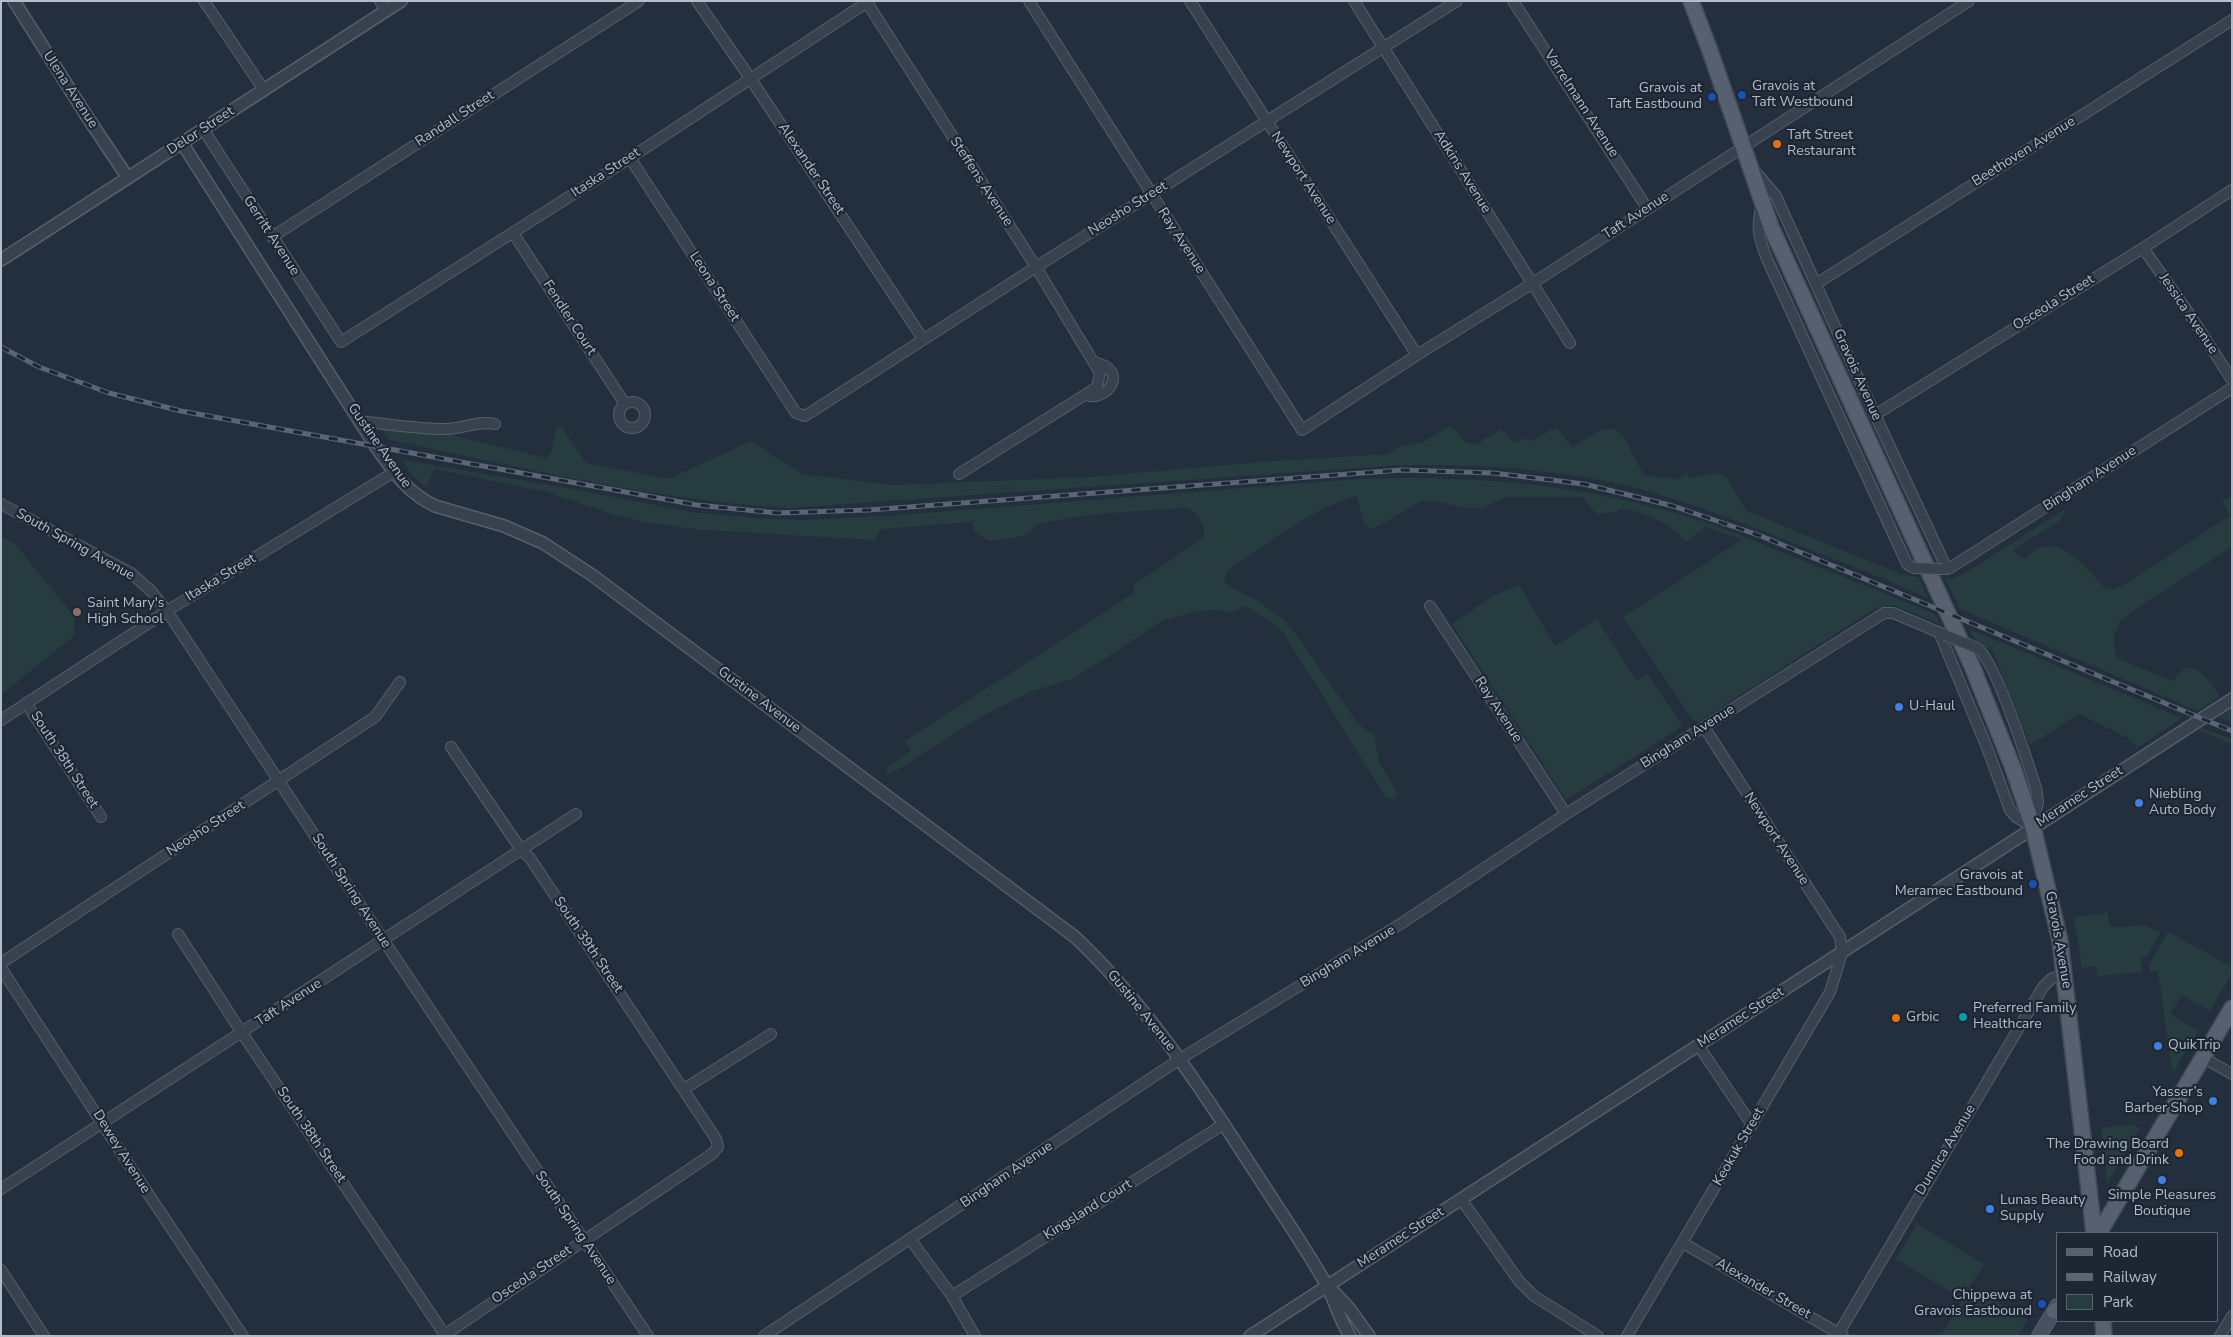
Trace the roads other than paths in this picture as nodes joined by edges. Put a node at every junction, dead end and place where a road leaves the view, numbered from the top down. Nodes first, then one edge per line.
1 (14, 1) edge
2 (204, 1) edge
3 (401, 1) edge
4 (639, 1) edge
5 (697, 1) edge
6 (1029, 1) edge
7 (1190, 1) edge
8 (1354, 1) edge
9 (1457, 1) edge
10 (1513, 1) edge
11 (1691, 1) edge
12 (1969, 1) edge
13 (867, 2) edge
14 (383, 6) edge
15 (2232, 20) edge
16 (1384, 48) junction
17 (750, 78) junction
18 (264, 90) junction
19 (1267, 122) junction
20 (203, 129) junction
21 (182, 143) junction
22 (1744, 147) junction
23 (630, 158) junction
24 (1752, 168) junction
25 (128, 178) junction
26 (2232, 190) edge
27 (1151, 194) junction
28 (1762, 203) junction
29 (1647, 208) junction
30 (513, 233) junction
31 (272, 237) junction
32 (2143, 248) junction
33 (1, 260) edge
34 (1036, 267) junction
35 (1533, 283) junction
36 (1816, 284) junction
37 (923, 339) junction
38 (341, 342) joint
39 (1570, 343) dead end
40 (1417, 354) junction
41 (2232, 380) edge
42 (2232, 388) edge
43 (625, 404) dead end
44 (1875, 415) junction
45 (799, 416) joint
46 (359, 421) junction
47 (496, 424) dead end
48 (1302, 430) joint
49 (394, 472) junction
50 (959, 474) dead end
51 (1, 504) edge
52 (1945, 569) junction
53 (1430, 606) dead end
54 (167, 611) junction
55 (1942, 633) junction
56 (400, 682) dead end
57 (2232, 699) edge
58 (26, 703) junction
59 (1, 720) edge
60 (1704, 727) junction
61 (451, 747) dead end
62 (279, 781) junction
63 (576, 814) dead end
64 (1566, 814) junction
65 (101, 817) dead end
66 (2033, 827) junction
67 (522, 851) junction
68 (178, 934) dead end
69 (384, 941) junction
70 (1842, 953) junction
71 (1, 963) edge
72 (1, 968) edge
73 (2065, 974) junction
74 (2232, 1008) edge
75 (242, 1033) junction
76 (771, 1034) dead end
77 (1698, 1045) junction
78 (2202, 1057) junction
79 (1180, 1059) junction
80 (2232, 1074) edge
81 (684, 1090) junction
82 (103, 1123) junction
83 (1224, 1124) junction
84 (1752, 1125) junction
85 (718, 1146) joint
86 (1, 1189) edge
87 (1461, 1199) junction
88 (2094, 1232) edge
89 (2100, 1232) edge
90 (910, 1239) junction
91 (583, 1240) junction
92 (1683, 1243) junction
93 (1, 1270) edge
94 (1327, 1286) junction
95 (952, 1296) junction
96 (2056, 1309) edge
97 (2232, 1316) edge
98 (2103, 1322) edge
99 (444, 1335) edge
100 (1839, 1335) edge
101 (44, 1336) edge
102 (243, 1336) edge
103 (648, 1336) edge
104 (764, 1336) edge
105 (975, 1336) edge
106 (1250, 1336) edge
107 (1350, 1336) edge
108 (1369, 1336) edge
109 (1598, 1336) edge
110 (1628, 1336) edge
111 (2039, 1336) edge
112 (2104, 1336) edge
113 (2220, 1336) edge

1 - 25 street, Ulena Avenue
2 - 18 street
3 - 14 street, Delor Street
4 - 31 street, Randall Street
5 - 17 street, Alexander Street
6 - 27 street, Ray Avenue
7 - 19 street, Newport Avenue
8 - 16 street, Adkins Avenue
9 - 16 street, Neosho Street
10 - 29 street, Varrelmann Avenue
11 - 22 main road, Gravois Avenue
12 - 22 street, Taft Avenue
13 - 17 street, Itaska Street
13 - 34 street, Steffens Avenue
14 - 18 street, Delor Street
15 - 36 street, Beethoven Avenue
16 - 19 street, Neosho Street
16 - 35 street, Adkins Avenue
17 - 23 street, Itaska Street
17 - 37 street, Alexander Street
18 - 20 street, Delor Street
19 - 27 street, Neosho Street
19 - 40 street, Newport Avenue
20 - 21 street, Delor Street
20 - 31 street, Gerritt Avenue
21 - 25 street, Delor Street
21 - 46 street, Gustine Avenue
22 - 24 main road, Gravois Avenue
22 - 29 street, Taft Avenue
23 - 30 street, Itaska Street
23 - 45 street, Leona Street
24 - 28 main road, Gravois Avenue
24 - 36 street, Gravois Avenue
25 - 33 street, Delor Street
26 - 32 street, Osceola Street
27 - 34 street, Neosho Street
27 - 48 street, Ray Avenue
28 - 52 street, Gravois Avenue, bridge
28 - 66 main road, Gravois Avenue
29 - 35 street, Taft Avenue
30 - 38 street, Itaska Street
30 - 43 street, Fendler Court
31 - 38 street, Gerritt Avenue
32 - 41 street, Jessica Avenue
32 - 44 street, Osceola Street
34 - 37 street, Neosho Street
34 - 50 street, Steffens Avenue
35 - 39 street, Adkins Avenue
35 - 40 street, Taft Avenue
36 - 44 street, Gravois Avenue
37 - 45 street, Neosho Street
40 - 48 street, Taft Avenue
42 - 52 street, Bingham Avenue
44 - 52 street, Gravois Avenue
46 - 47 street
46 - 49 street, Gustine Avenue
49 - 54 street, Itaska Street
49 - 79 street, Gustine Avenue
51 - 54 street, South Spring Avenue
53 - 64 street, Ray Avenue
54 - 58 street, Itaska Street
54 - 62 street, South Spring Avenue
55 - 60 street, Bingham Avenue
55 - 66 street
55 - 66 street, Gravois Avenue, bridge
56 - 62 street, Neosho Street
57 - 66 street, Meramec Street
58 - 59 street, Itaska Street
58 - 65 street, South 38th Street
60 - 64 street, Bingham Avenue
60 - 70 street, Newport Avenue
61 - 67 street, South 39th Street
62 - 69 street, South Spring Avenue
62 - 71 street, Neosho Street
63 - 67 street, Taft Avenue
64 - 79 street, Bingham Avenue
66 - 70 street, Meramec Street
66 - 73 main road, Gravois Avenue
67 - 69 street, Taft Avenue
67 - 81 street, South 39th Street
68 - 75 street, South 38th Street
69 - 75 street, Taft Avenue
69 - 91 street, South Spring Avenue
70 - 77 street, Meramec Street
70 - 84 street, Keokuk Street
72 - 82 street, Dewey Avenue
73 - 88 main road, Gravois Avenue
73 - 100 street, Dunnica Avenue
74 - 78 main road
75 - 82 street, Taft Avenue
75 - 99 street, South 38th Street
76 - 81 street
77 - 84 street
77 - 87 street, Meramec Street
78 - 80 street
78 - 89 main road
79 - 83 street, Gustine Avenue
79 - 90 street, Bingham Avenue
81 - 85 street, South 39th Street
82 - 86 street, Taft Avenue
82 - 102 street, Dewey Avenue
83 - 94 street, Gustine Avenue
83 - 95 street, Kingsland Court
84 - 92 street, Keokuk Street
85 - 91 street, Osceola Street
87 - 94 street, Meramec Street
87 - 109 street
90 - 95 street
90 - 104 street, Bingham Avenue
91 - 99 street, Osceola Street
91 - 103 street, South Spring Avenue
92 - 100 street, Alexander Street
92 - 110 street, Keokuk Street
93 - 101 street
94 - 106 street, Meramec Street
94 - 107 street, Gustine Avenue
94 - 108 street, Gustine Avenue
95 - 105 street
96 - 111 main road
97 - 113 street
98 - 112 main road

